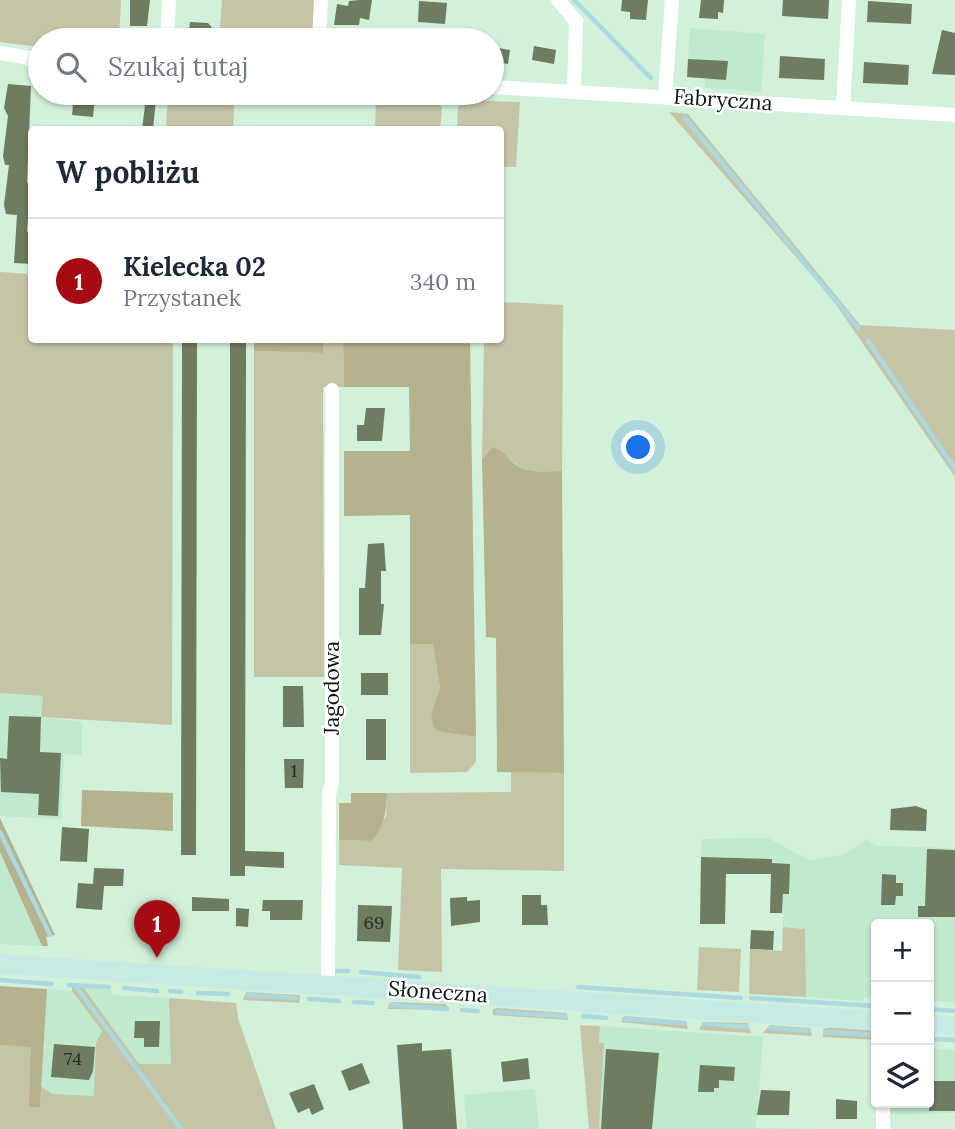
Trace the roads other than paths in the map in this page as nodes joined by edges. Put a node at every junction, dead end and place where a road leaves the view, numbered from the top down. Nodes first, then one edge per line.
1 (169, 0) edge
2 (321, 0) edge
3 (558, 0) edge
4 (671, 0) edge
5 (849, 0) edge
6 (168, 28) edge
7 (320, 28) edge
8 (0, 53) edge
9 (28, 58) edge
10 (504, 87) edge
11 (573, 89) junction
12 (665, 96) junction
13 (843, 108) junction
14 (955, 115) edge
15 (332, 390) dead end
16 (0, 964) edge
17 (328, 985) junction
18 (871, 1021) edge
19 (934, 1024) edge
20 (955, 1026) edge
21 (883, 1108) edge
22 (883, 1129) edge

1 - 6 street
2 - 7 street
3 - 11 street
4 - 12 street
5 - 13 street
8 - 9 street
10 - 11 street, Fabryczna
11 - 12 street, Fabryczna
12 - 13 street, Fabryczna
13 - 14 street, Fabryczna
15 - 17 street, Jagodowa
16 - 17 main road, Słoneczna
17 - 18 main road, Słoneczna
19 - 20 main road
21 - 22 street

